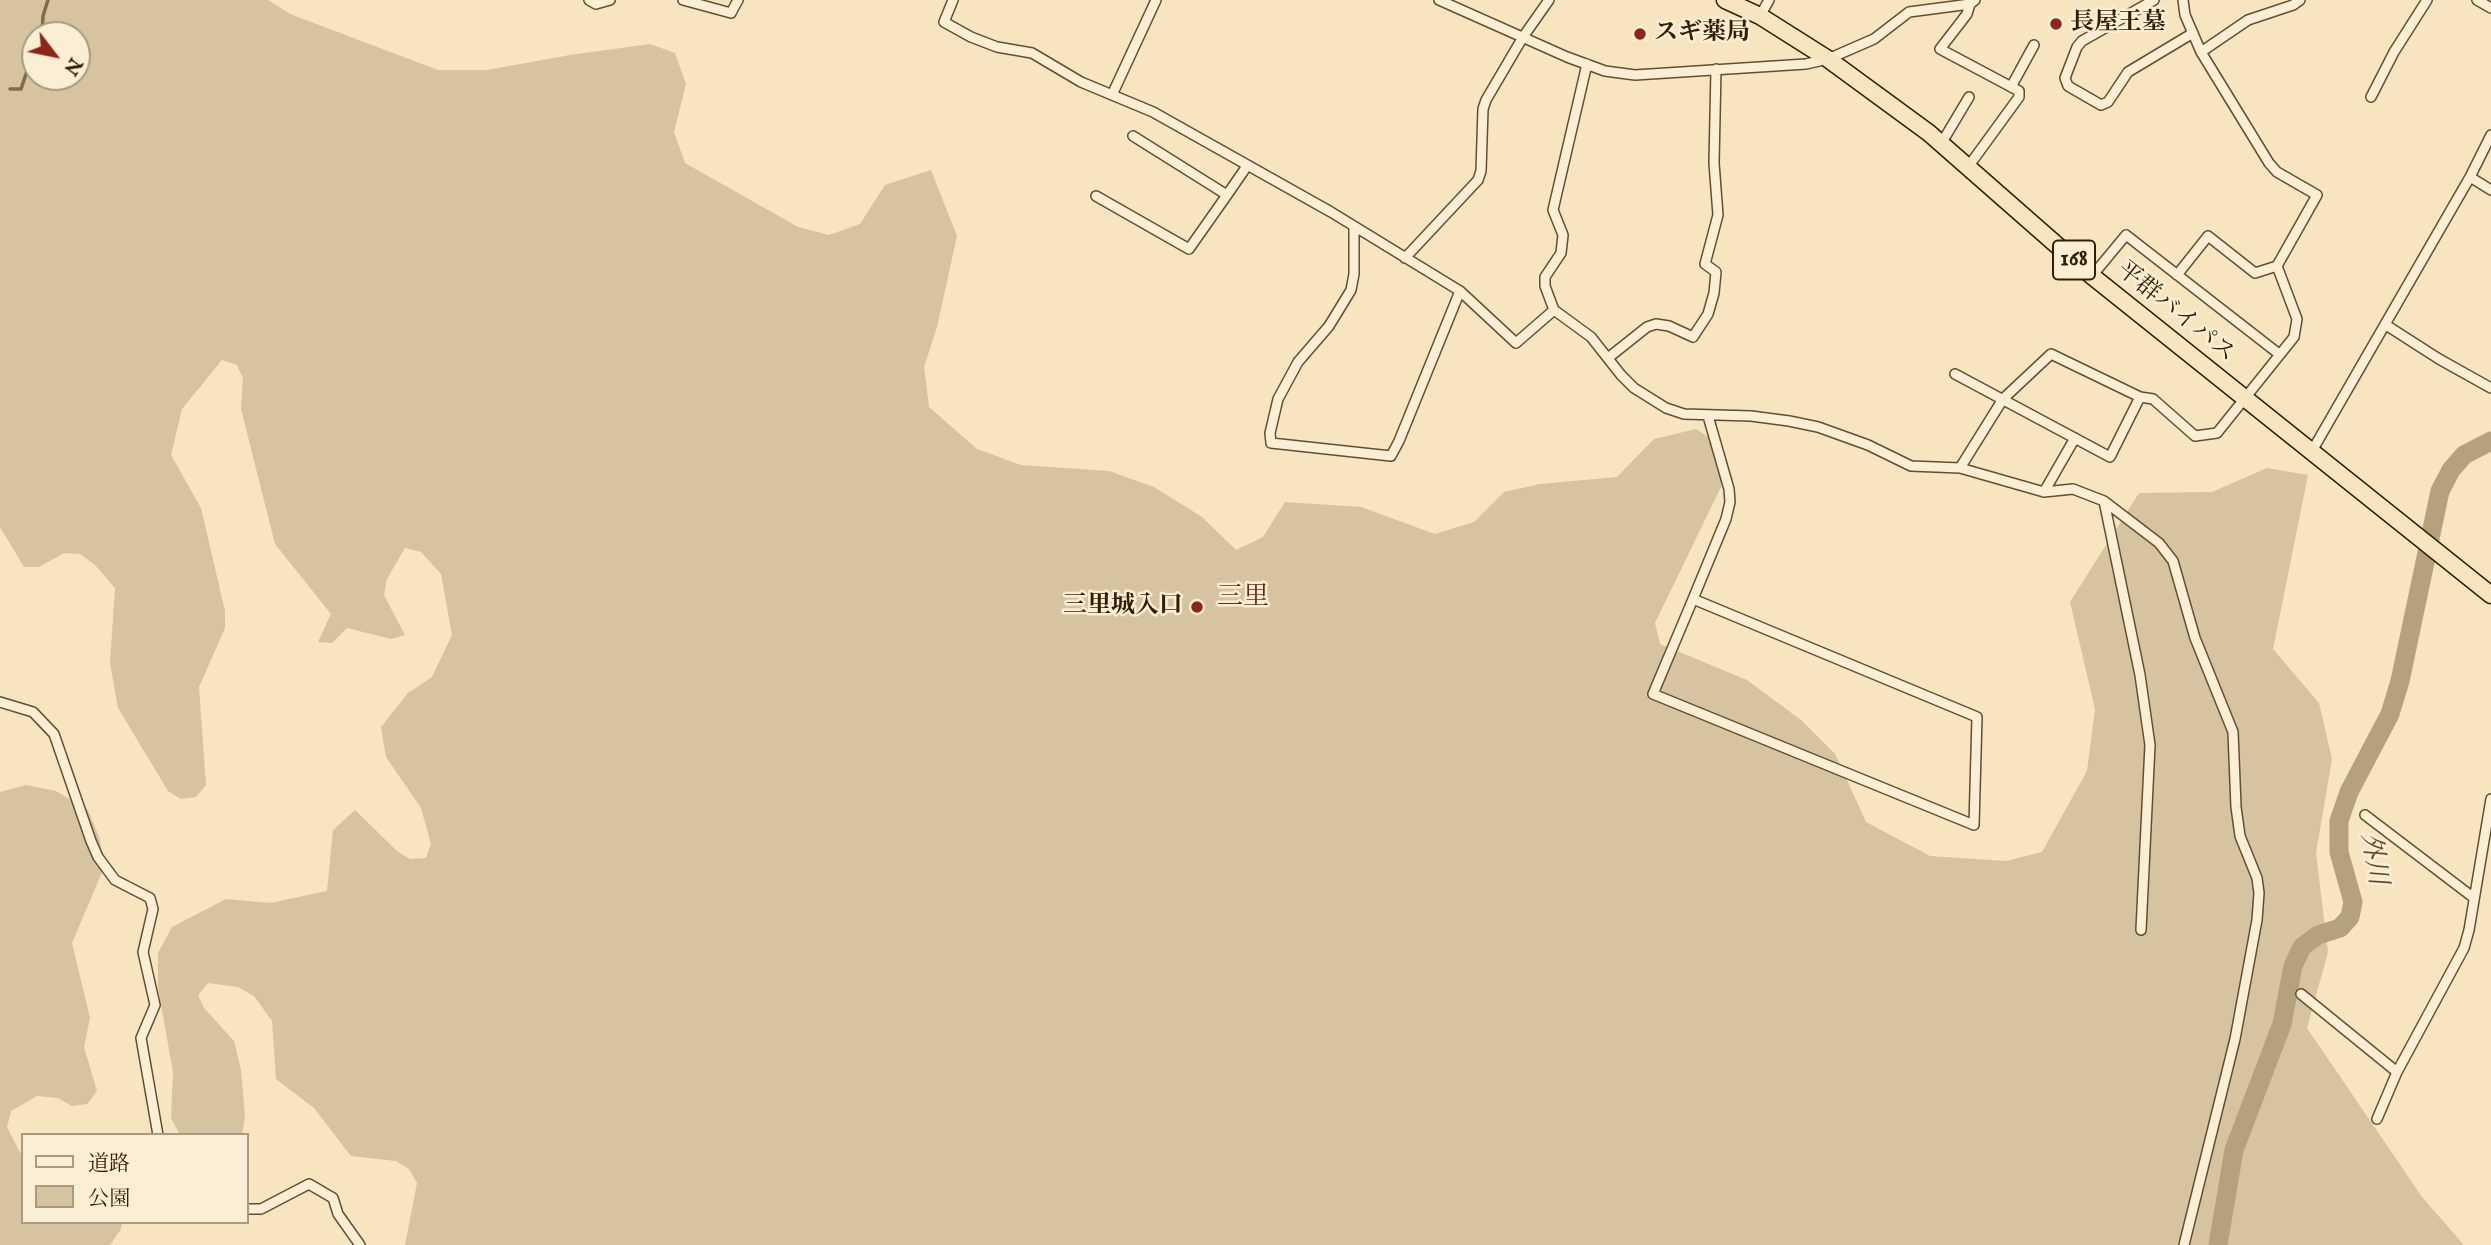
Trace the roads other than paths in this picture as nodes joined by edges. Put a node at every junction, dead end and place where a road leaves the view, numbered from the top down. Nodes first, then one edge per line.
1 (589, 0) edge
2 (610, 0) edge
3 (683, 0) edge
4 (738, 0) edge
5 (953, 0) edge
6 (1156, 0) edge
7 (1440, 0) edge
8 (1549, 0) edge
9 (1726, 0) edge
10 (1769, 0) edge
11 (2154, 0) edge
12 (2183, 0) edge
13 (2300, 0) edge
14 (2427, 0) edge
15 (2477, 0) edge
16 (1972, 2) edge
17 (2491, 8) edge
18 (1760, 16) junction
19 (2193, 33) junction
20 (1523, 37) junction
21 (2034, 45) dead end
22 (2201, 52) junction
23 (1828, 59) junction
24 (1587, 64) junction
25 (1716, 69) junction
26 (2011, 87) junction
27 (1112, 95) junction
28 (1969, 97) dead end
29 (2371, 97) dead end
30 (2491, 135) edge
31 (1133, 136) dead end
32 (1941, 144) junction
33 (1247, 166) junction
34 (1968, 167) junction
35 (2470, 177) junction
36 (2491, 190) edge
37 (1227, 195) junction
38 (1097, 196) dead end
39 (1354, 227) junction
40 (1405, 258) junction
41 (2277, 267) junction
42 (2176, 275) junction
43 (2092, 276) junction
44 (1460, 291) junction
45 (1554, 310) junction
46 (2386, 325) junction
47 (2278, 354) junction
48 (1608, 358) junction
49 (1955, 374) dead end
50 (2491, 388) edge
51 (2140, 397) junction
52 (2244, 397) junction
53 (2003, 399) junction
54 (1708, 416) junction
55 (2075, 438) junction
56 (2312, 451) junction
57 (1960, 468) junction
58 (2044, 492) junction
59 (2104, 502) junction
60 (2491, 595) edge
61 (1693, 599) junction
62 (0, 702) edge
63 (2491, 799) edge
64 (2365, 816) dead end
65 (2474, 898) junction
66 (2141, 930) dead end
67 (2301, 994) dead end
68 (2397, 1072) junction
69 (2377, 1119) dead end
70 (158, 1133) edge
71 (248, 1209) edge
72 (360, 1245) edge
73 (2184, 1245) edge

1 - 2 street
3 - 4 street
5 - 27 street
6 - 27 street
7 - 20 street
8 - 20 street
9 - 18 highway, 平群バイパス / 168
10 - 18 street
11 - 19 street
12 - 19 street
13 - 22 street
14 - 29 street
15 - 17 street
16 - 23 street
16 - 26 street
18 - 23 highway, 平群バイパス / 168
19 - 22 street
20 - 24 street
20 - 40 street
21 - 26 street
22 - 41 street
23 - 25 street
23 - 32 highway, 平群バイパス / 168
24 - 25 street
24 - 45 street
25 - 48 street
26 - 34 street
27 - 33 street
28 - 32 street
30 - 35 street
31 - 37 street
32 - 34 highway, 平群バイパス / 168
33 - 37 street
33 - 39 street
34 - 43 highway, 平群バイパス / 168
35 - 36 street
35 - 46 street
37 - 38 street
39 - 40 street
39 - 44 street
40 - 44 street
41 - 42 street
41 - 47 street
42 - 43 street
42 - 47 street
43 - 52 highway, 平群バイパス / 168
44 - 45 street
45 - 48 street
46 - 50 street
46 - 56 street
47 - 52 street
48 - 54 street
49 - 53 street
51 - 52 street
51 - 53 street
51 - 55 street
52 - 56 highway, 平群バイパス / 168
53 - 55 street
53 - 57 street
54 - 57 street
54 - 61 street
55 - 58 street
56 - 60 highway, 平群バイパス / 168
57 - 58 street
58 - 59 street
59 - 66 street
59 - 73 street
61 - 61 street
62 - 70 street
63 - 65 street
64 - 65 street
65 - 68 street
67 - 68 street
68 - 69 street
71 - 72 street

